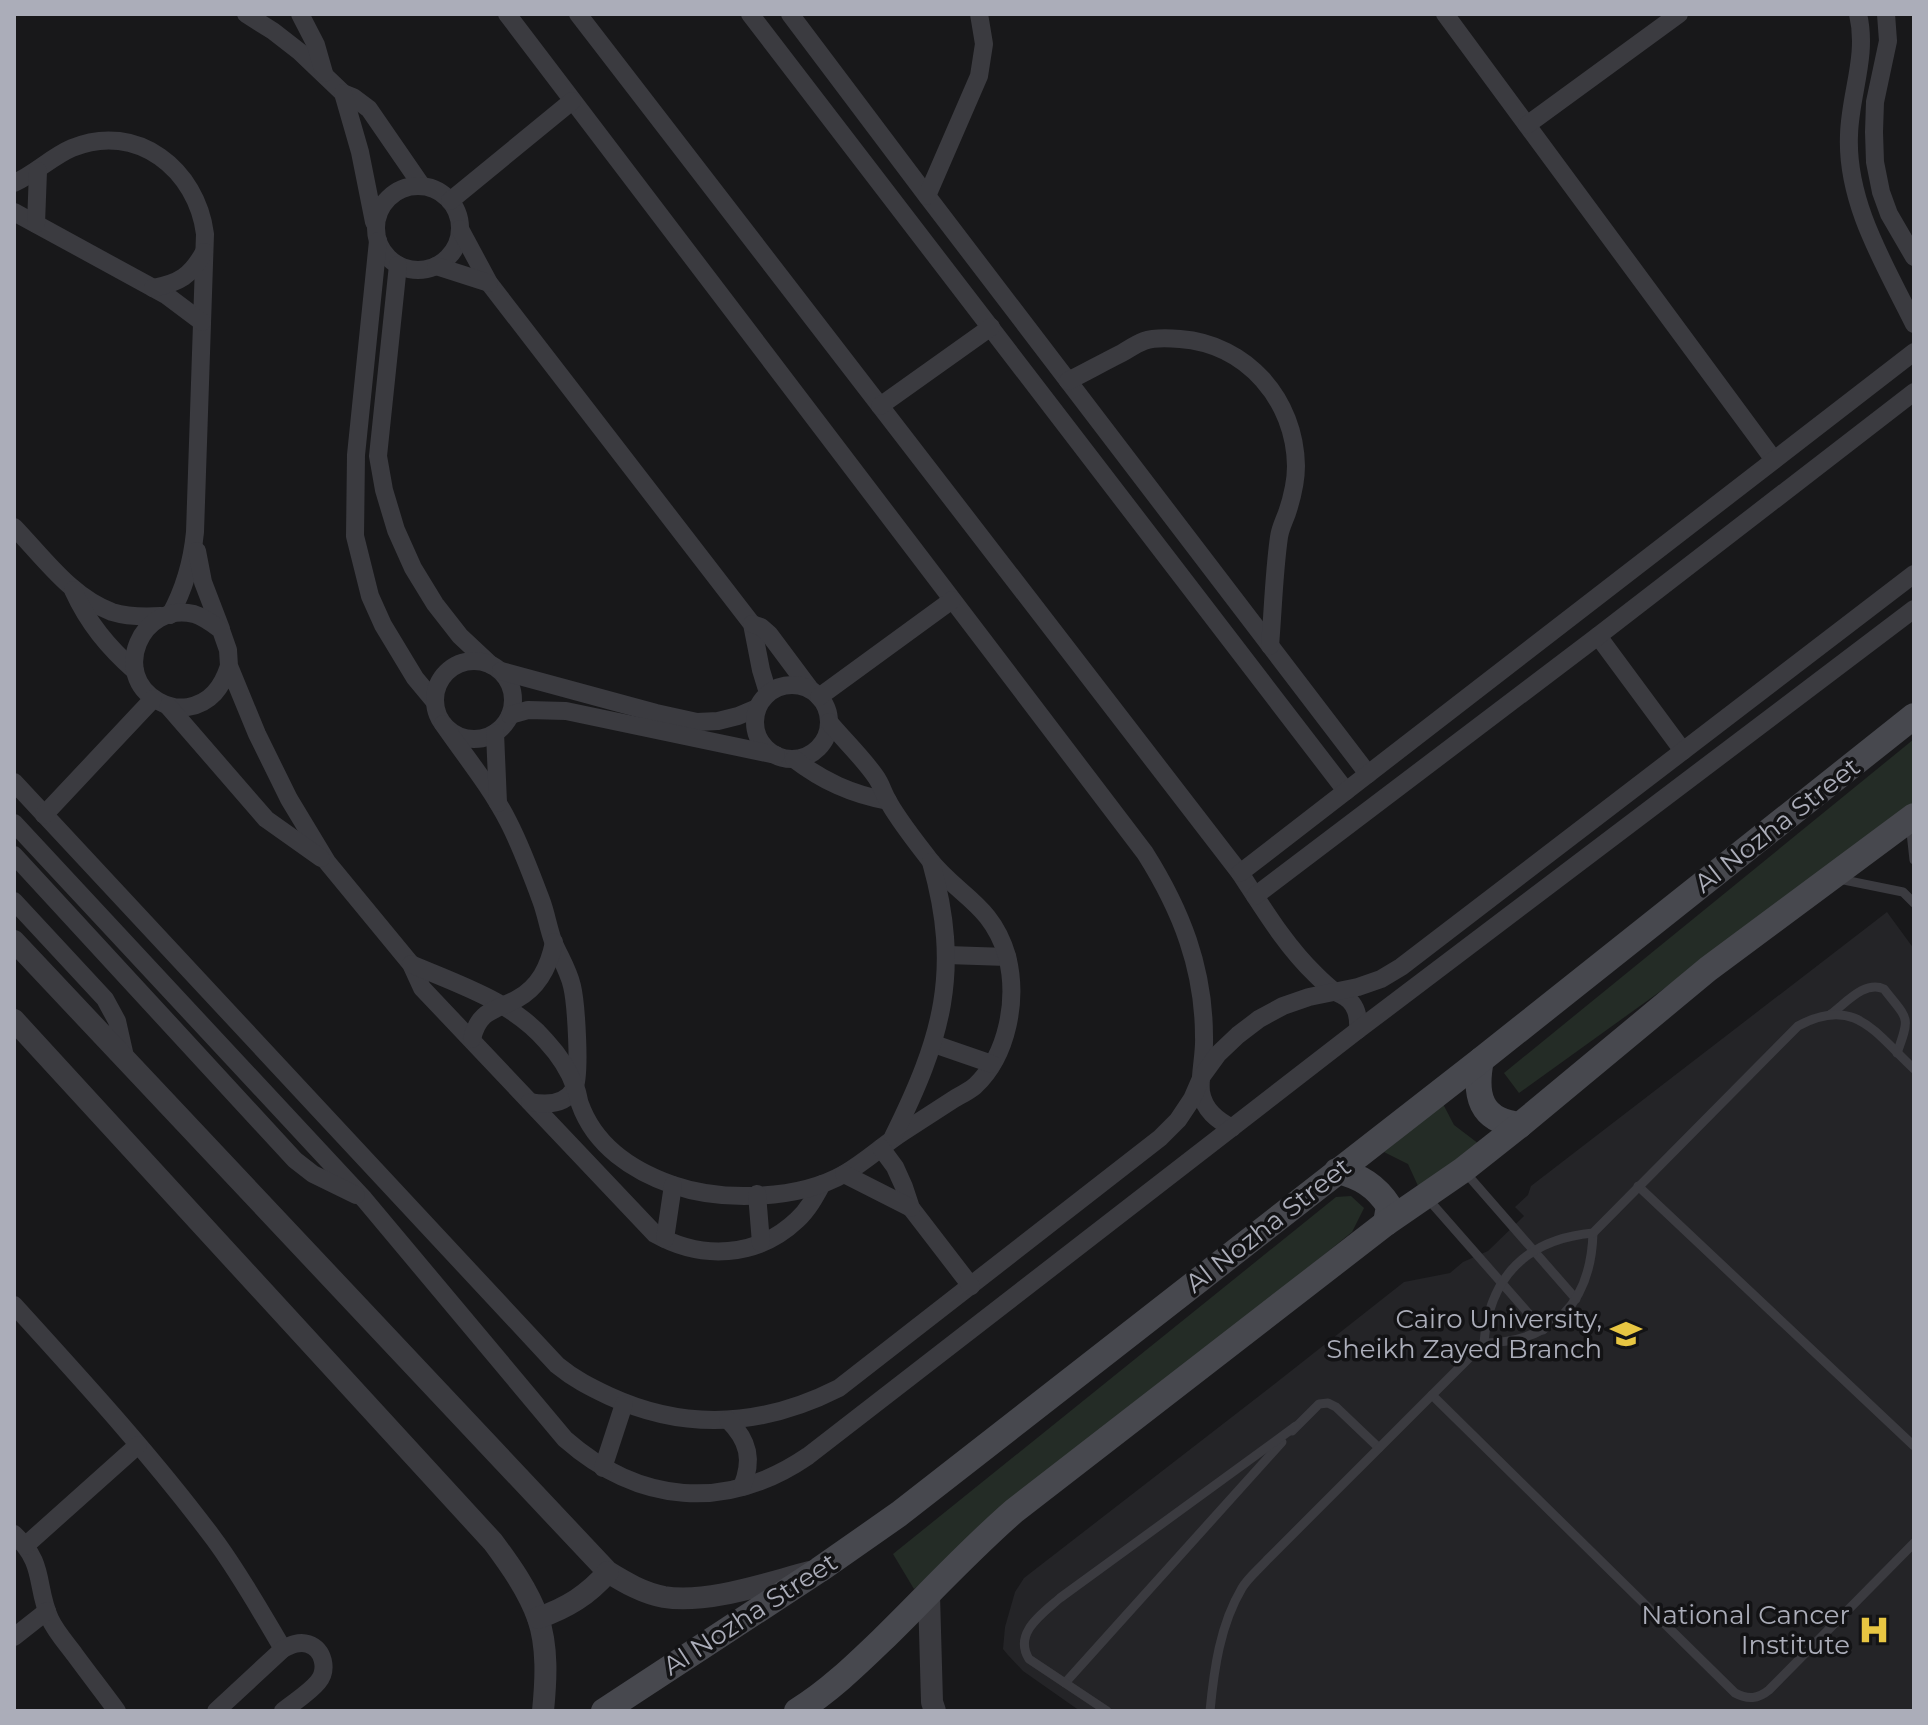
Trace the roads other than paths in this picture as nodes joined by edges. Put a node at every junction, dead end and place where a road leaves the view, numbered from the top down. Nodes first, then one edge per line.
1 (246, 14) edge
2 (300, 14) edge
3 (507, 14) edge
4 (578, 14) edge
5 (750, 14) edge
6 (790, 14) edge
7 (979, 14) edge
8 (1445, 14) edge
9 (1679, 14) edge
10 (1858, 14) edge
11 (1886, 14) edge
12 (325, 76) junction
13 (343, 93) junction
14 (572, 101) junction
15 (1527, 125) junction
16 (38, 171) junction
17 (14, 183) edge
18 (422, 186) junction
19 (927, 196) junction
20 (450, 201) junction
21 (14, 212) edge
22 (36, 224) junction
23 (460, 229) junction
24 (377, 236) junction
25 (204, 251) junction
26 (1914, 257) edge
27 (398, 265) junction
28 (436, 266) junction
29 (489, 283) junction
30 (153, 288) junction
31 (202, 322) junction
32 (1914, 324) edge
33 (991, 327) junction
34 (1914, 352) edge
35 (1068, 381) junction
36 (1914, 392) edge
37 (880, 406) junction
38 (356, 455) junction
39 (378, 456) junction
40 (1774, 460) junction
41 (14, 527) edge
42 (195, 532) junction
43 (1914, 574) edge
44 (72, 587) junction
45 (952, 600) junction
46 (1914, 609) edge
47 (166, 616) junction
48 (752, 624) junction
49 (221, 630) junction
50 (1598, 636) junction
51 (1270, 646) junction
52 (229, 666) junction
53 (496, 668) junction
54 (135, 671) junction
55 (815, 693) junction
56 (762, 700) junction
57 (160, 702) junction
58 (435, 702) junction
59 (510, 715) junction
60 (1914, 716) edge
61 (655, 721) junction
62 (829, 722) junction
63 (443, 724) junction
64 (495, 733) junction
65 (1683, 751) junction
66 (785, 757) junction
67 (1368, 774) junction
68 (14, 782) edge
69 (1346, 791) junction
70 (888, 801) junction
71 (498, 803) junction
72 (44, 815) junction
73 (1912, 818) edge
74 (14, 823) edge
75 (14, 855) edge
76 (1914, 860) edge
77 (930, 861) junction
78 (327, 862) junction
79 (1240, 873) junction
80 (1831, 878) junction
81 (1255, 896) junction
82 (14, 901) edge
83 (1914, 903) edge
84 (14, 941) edge
85 (554, 942) junction
86 (947, 955) junction
87 (1007, 957) junction
88 (411, 964) junction
89 (1335, 992) junction
90 (503, 1005) junction
91 (1831, 1014) junction
92 (14, 1020) edge
93 (1358, 1030) junction
94 (472, 1039) junction
95 (934, 1044) junction
96 (1897, 1053) junction
97 (1481, 1060) junction
98 (126, 1061) junction
99 (992, 1064) junction
100 (1914, 1069) edge
101 (1202, 1076) junction
102 (576, 1087) junction
103 (530, 1102) junction
104 (1520, 1125) junction
105 (1232, 1128) junction
106 (886, 1144) junction
107 (1463, 1170) junction
108 (1337, 1171) junction
109 (844, 1174) junction
110 (822, 1184) junction
111 (673, 1185) junction
112 (1638, 1186) junction
113 (757, 1194) junction
114 (1426, 1196) junction
115 (364, 1199) junction
116 (911, 1208) junction
117 (1386, 1223) junction
118 (1593, 1233) junction
119 (665, 1239) junction
120 (761, 1243) junction
121 (1533, 1250) junction
122 (1501, 1283) junction
123 (971, 1286) junction
124 (1576, 1299) junction
125 (14, 1305) edge
126 (1543, 1330) junction
127 (1484, 1343) junction
128 (1432, 1395) junction
129 (624, 1404) junction
130 (728, 1420) junction
131 (1296, 1426) junction
132 (138, 1445) junction
133 (1914, 1446) edge
134 (1379, 1448) junction
135 (603, 1468) junction
136 (742, 1487) junction
137 (20, 1540) edge
138 (1914, 1543) edge
139 (819, 1570) junction
140 (608, 1572) junction
141 (929, 1595) junction
142 (47, 1611) junction
143 (538, 1618) junction
144 (14, 1637) edge
145 (283, 1649) junction
146 (1065, 1683) junction
147 (117, 1711) edge
148 (216, 1711) edge
149 (283, 1711) edge
150 (543, 1711) edge
151 (604, 1711) edge
152 (797, 1711) edge
153 (935, 1711) edge
154 (1107, 1711) edge
155 (1210, 1711) edge

1 - 12 street
2 - 12 street
3 - 14 street
4 - 37 street
5 - 33 street
6 - 19 street
7 - 19 street
8 - 15 street
9 - 15 street
10 - 32 street
11 - 26 street
12 - 13 street
13 - 18 street
13 - 24 street
14 - 20 street
14 - 45 street
15 - 40 street
16 - 17 street
16 - 22 street
16 - 25 street
18 - 20 street
18 - 24 street
19 - 35 street
20 - 23 street
21 - 22 street
22 - 30 street
23 - 28 street
23 - 29 street
24 - 27 street
24 - 38 street
25 - 30 street
25 - 31 street
27 - 28 street
27 - 39 street
28 - 29 street
29 - 48 street
30 - 31 street
31 - 42 street
33 - 37 street
33 - 69 street
34 - 40 street
35 - 51 street
35 - 51 street
36 - 50 street
37 - 79 street
38 - 39 street
38 - 58 street
39 - 53 street
40 - 67 street
41 - 44 street
42 - 47 street
42 - 49 street
43 - 65 street
44 - 47 street
44 - 54 street
45 - 55 street
45 - 101 street
46 - 93 street
47 - 49 street
47 - 54 street
48 - 55 street
48 - 56 street
49 - 52 street
50 - 65 street
50 - 81 street
51 - 67 street
52 - 57 street
52 - 78 street
53 - 58 street
53 - 59 street
53 - 61 street
54 - 57 street
55 - 56 street
55 - 62 street
56 - 61 street
56 - 66 street
57 - 72 street
57 - 78 street
58 - 63 street
59 - 61 street
59 - 64 street
60 - 97 main road, Al Nozha Street
61 - 66 street
62 - 66 street
62 - 70 street
63 - 64 street
63 - 71 street
64 - 71 street
65 - 89 street
66 - 70 street
67 - 69 street
68 - 72 street
69 - 79 street
70 - 77 street
71 - 85 street
72 - 129 street
73 - 76 lane
73 - 80 main road
74 - 115 street
75 - 115 street
77 - 86 street
77 - 87 street
78 - 88 street
79 - 81 street
80 - 83 lane
80 - 104 main road
81 - 89 street
82 - 98 street
84 - 98 street
85 - 90 street
85 - 102 street
86 - 87 street
86 - 95 street
87 - 99 street
88 - 90 street
88 - 94 street
89 - 93 street
89 - 101 street
90 - 94 street
90 - 102 street
91 - 96 lane
91 - 96 lane
91 - 112 lane
92 - 143 street
93 - 105 street
94 - 103 street
95 - 99 street
95 - 106 street
96 - 100 lane
97 - 104 main road
97 - 108 main road, Al Nozha Street
98 - 140 street
99 - 106 street
101 - 105 street
101 - 123 street
102 - 103 street
102 - 111 street
103 - 119 street
104 - 107 main road
105 - 136 street
106 - 109 street
106 - 116 street
107 - 114 main road
107 - 121 lane
108 - 117 main road
108 - 139 main road, Al Nozha Street
109 - 110 street
109 - 116 street
110 - 113 street
110 - 120 street
111 - 113 street
111 - 119 street
112 - 118 lane
112 - 133 lane
113 - 120 street
114 - 117 main road
114 - 122 lane
115 - 135 street
116 - 123 street
117 - 141 main road
118 - 121 lane
118 - 124 lane
119 - 120 street
121 - 122 lane
121 - 124 lane
122 - 126 lane
122 - 127 lane
123 - 130 street
124 - 126 lane
125 - 132 street
126 - 127 lane
127 - 128 lane
128 - 134 lane
128 - 138 lane
129 - 130 street
129 - 135 street
130 - 136 street
131 - 134 lane
131 - 146 lane
131 - 146 lane
132 - 137 street
132 - 145 street
134 - 155 lane
135 - 136 street
137 - 142 street
139 - 140 street
139 - 151 main road, Al Nozha Street
140 - 143 street
141 - 152 main road
141 - 153 street
142 - 144 street
142 - 147 street
143 - 150 street
145 - 148 street
145 - 149 street
146 - 154 lane

